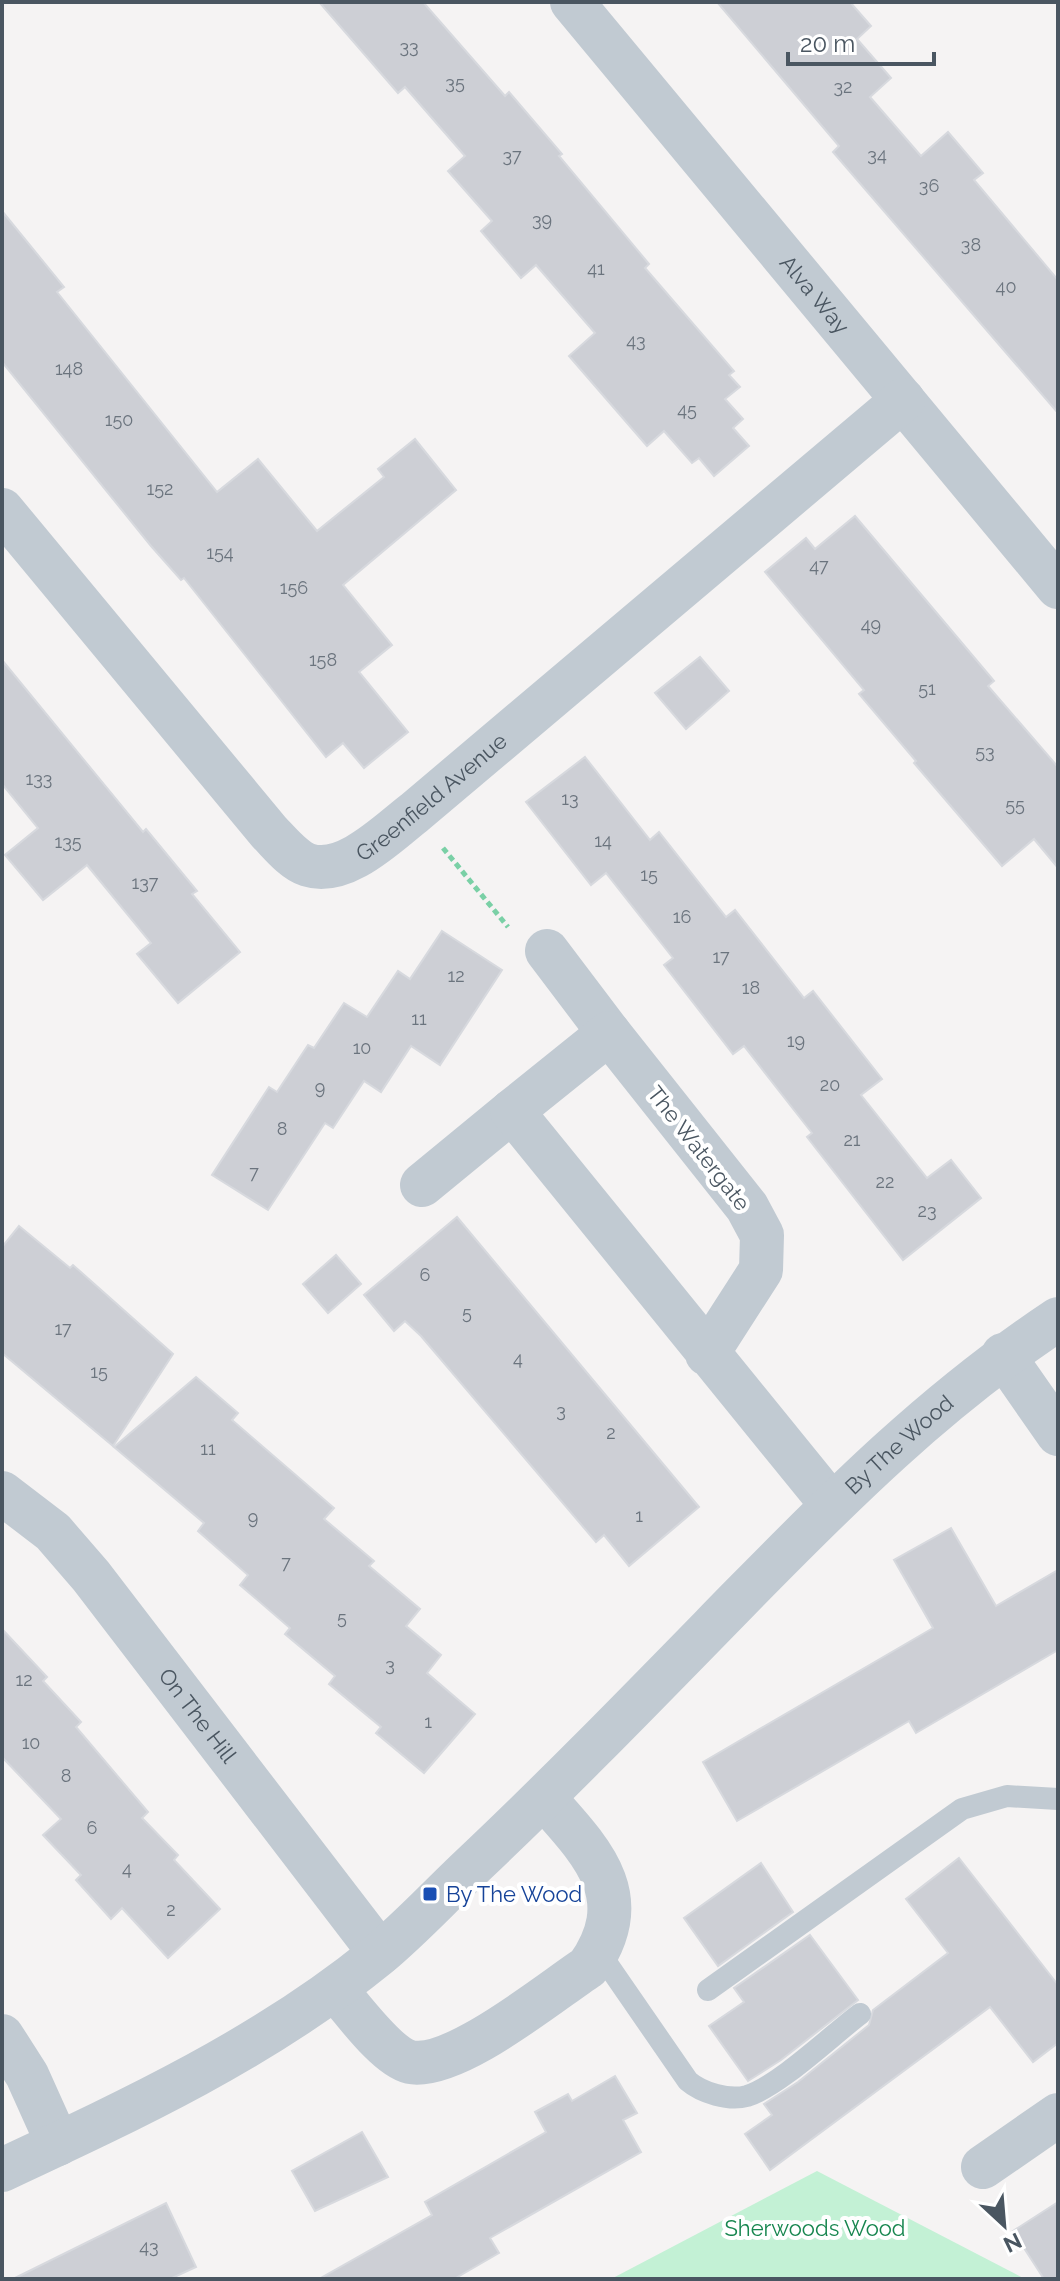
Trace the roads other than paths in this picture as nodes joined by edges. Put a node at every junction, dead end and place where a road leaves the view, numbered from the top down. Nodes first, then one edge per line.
1 (572, 2) edge
2 (903, 400) junction
3 (2, 510) edge
4 (1058, 587) edge
5 (547, 951) road end
6 (609, 1033) junction
7 (512, 1111) junction
8 (422, 1185) dead end
9 (1058, 1319) edge
10 (707, 1354) junction
11 (1003, 1355) junction
12 (1058, 1434) edge
13 (2, 1493) edge
14 (832, 1505) junction
15 (544, 1798) junction
16 (1058, 1799) edge
17 (599, 1952) junction
18 (380, 1953) junction
19 (335, 1989) junction
20 (708, 1990) dead end
21 (860, 2014) dead end
22 (2, 2036) edge
23 (1058, 2115) edge
24 (58, 2144) junction
25 (983, 2167) dead end
26 (2, 2170) edge

1 - 2 street, Alva Way
2 - 3 street, Greenfield Avenue
2 - 4 street, Alva Way
5 - 6 street, The Watergate
6 - 7 street
6 - 10 street, The Watergate
7 - 8 street
7 - 10 street
9 - 11 street, By The Wood
10 - 14 street
11 - 12 street
11 - 14 street, By The Wood
13 - 18 street, On The Hill
14 - 15 street, By The Wood
15 - 17 street
15 - 18 street, By The Wood
16 - 20 lane
17 - 19 street
17 - 21 lane
18 - 19 street, By The Wood
19 - 24 street, By The Wood
22 - 24 street
23 - 25 street
24 - 26 street, By The Wood

